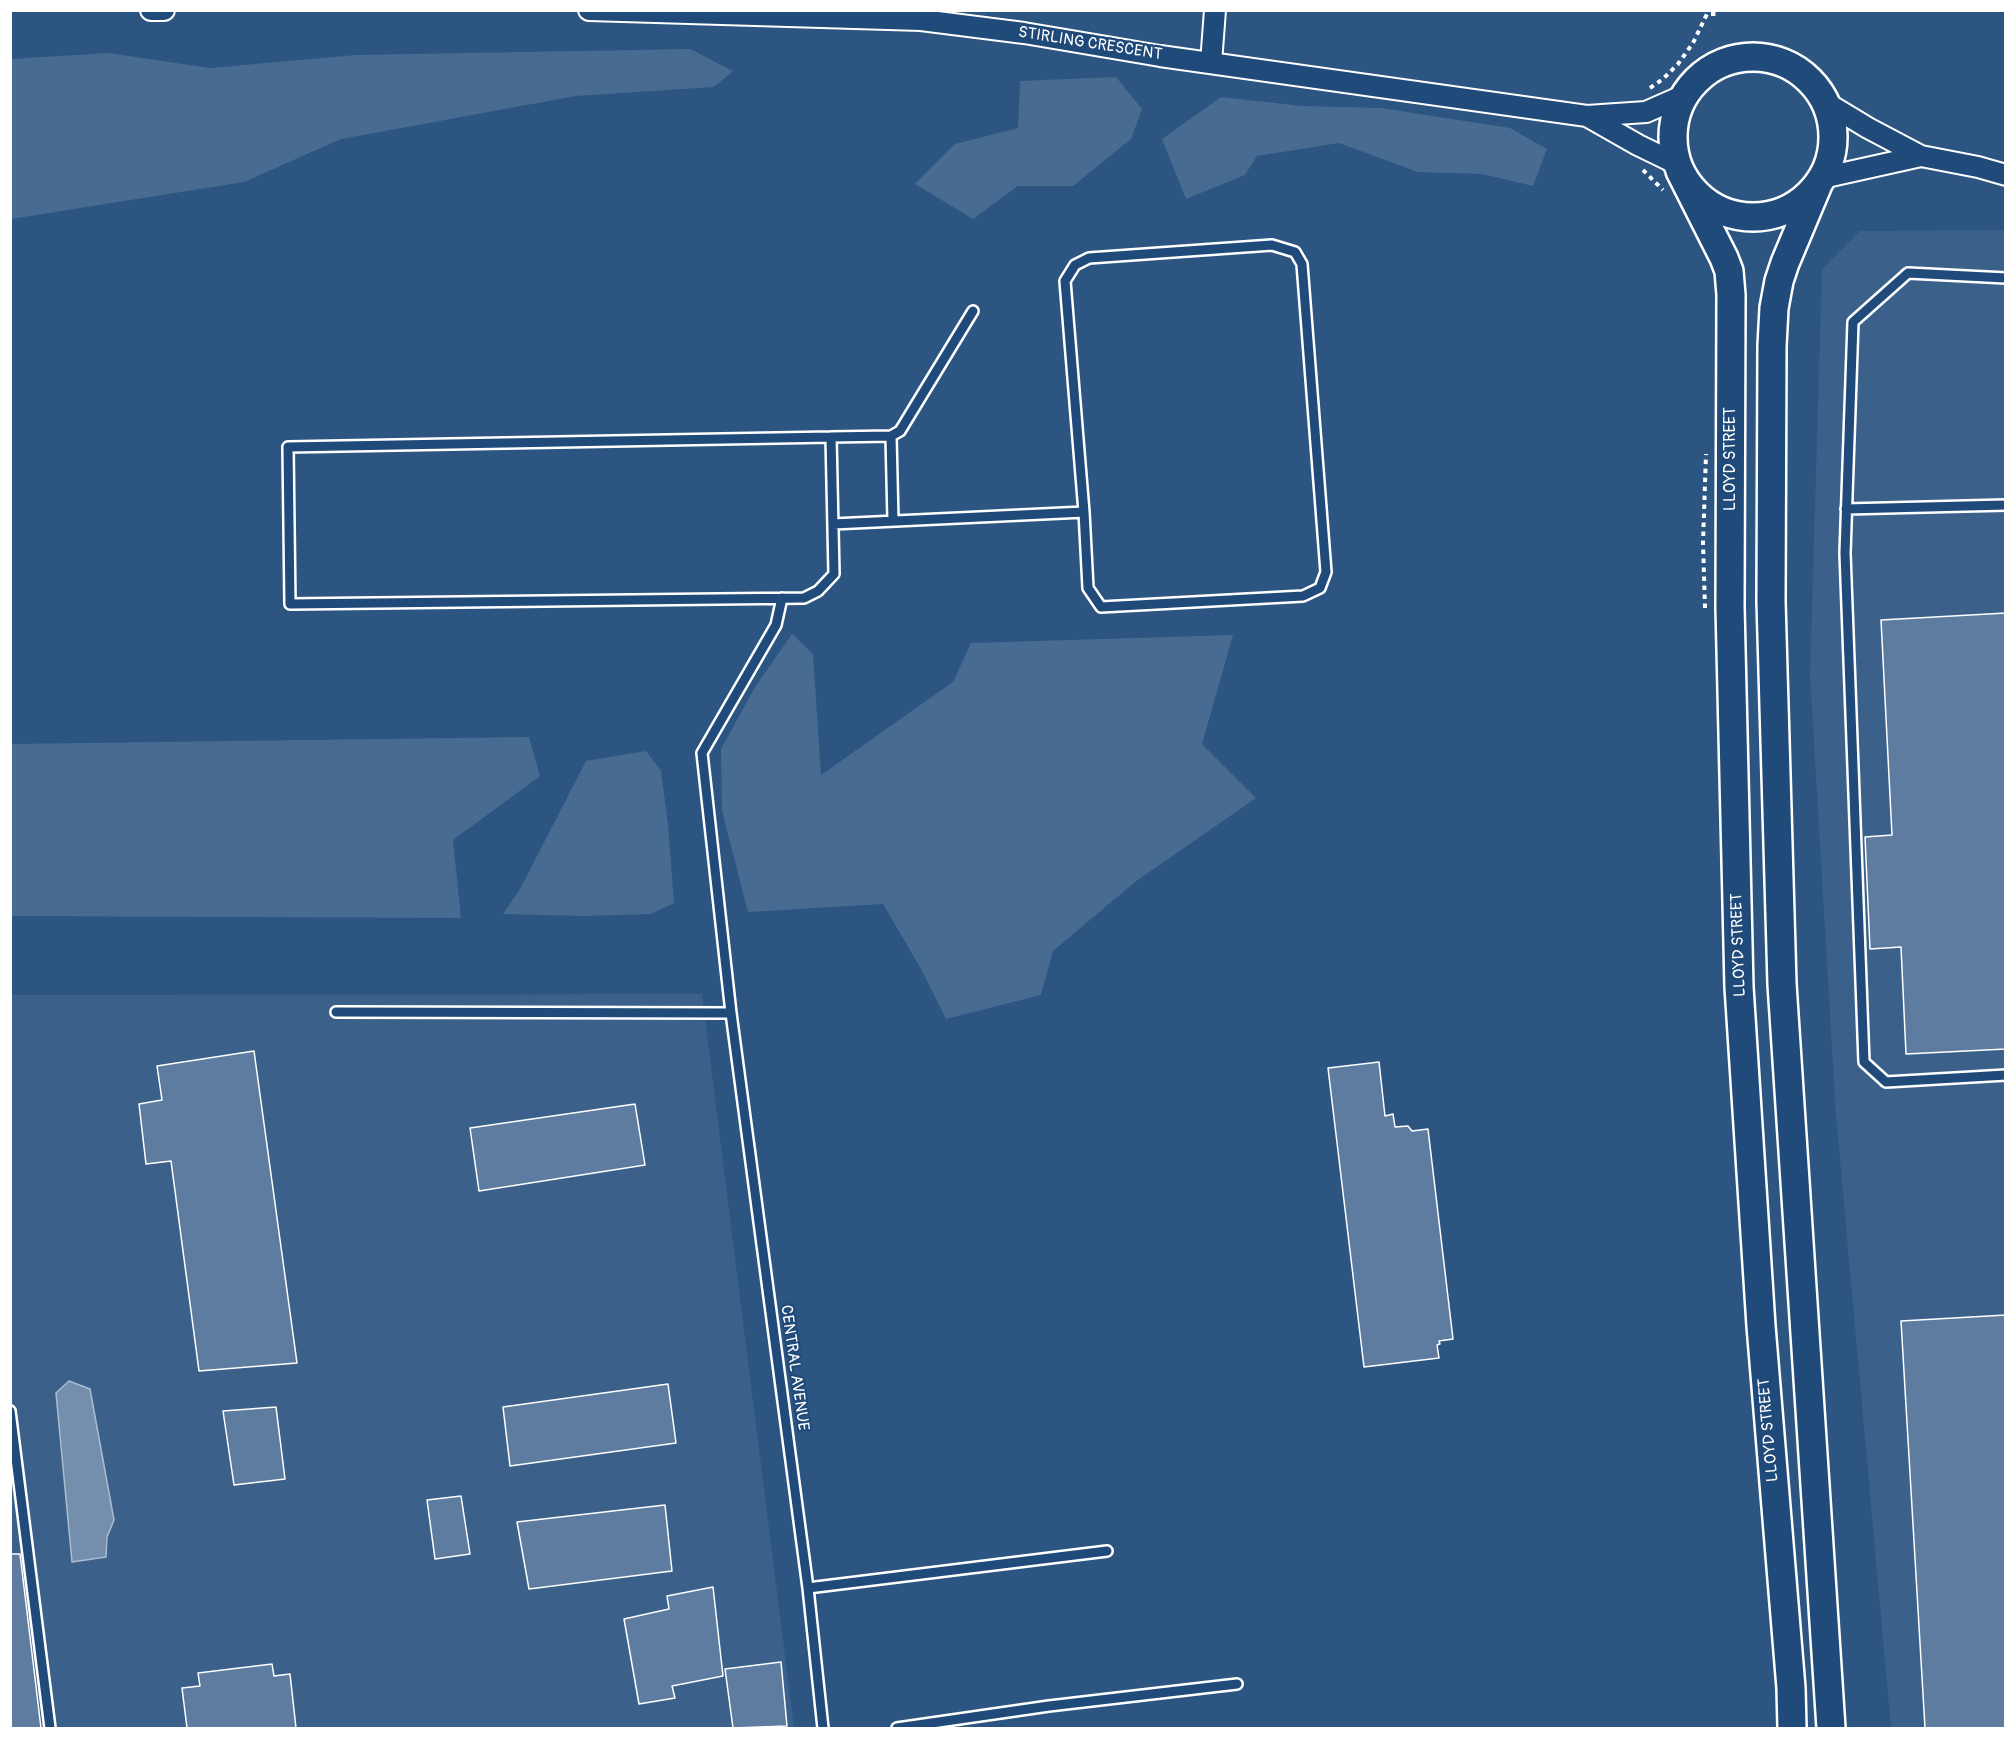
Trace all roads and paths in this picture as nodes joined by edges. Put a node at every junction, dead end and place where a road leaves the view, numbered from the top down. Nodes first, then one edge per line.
1 (151, 10) edge
2 (164, 10) edge
3 (589, 10) edge
4 (1215, 10) edge
5 (1211, 63) junction
6 (1687, 94) junction
7 (1825, 102) junction
8 (1587, 116) junction
9 (1921, 156) junction
10 (1679, 167) junction
11 (2006, 175) edge
12 (1820, 180) junction
13 (2006, 278) edge
14 (973, 311) dead end
15 (891, 436) junction
16 (831, 437) junction
17 (2006, 505) edge
18 (1846, 509) junction
19 (1084, 512) junction
20 (893, 521) junction
21 (833, 524) junction
22 (782, 598) junction
23 (336, 1012) dead end
24 (731, 1012) junction
25 (2006, 1075) edge
26 (10, 1411) edge
27 (1107, 1551) dead end
28 (808, 1588) junction
29 (1237, 1684) dead end
30 (50, 1728) edge
31 (823, 1728) edge
32 (897, 1728) edge
33 (1792, 1728) edge
34 (1831, 1728) edge

1 - 2 street
3 - 5 street, STIRLING CRESCENT
4 - 5 street
5 - 8 street, STIRLING CRESCENT
6 - 7 main road
6 - 8 street, STIRLING CRESCENT
6 - 10 main road
7 - 9 street
7 - 12 main road
8 - 10 street, STIRLING CRESCENT
9 - 11 street
9 - 12 street
10 - 12 main road
10 - 33 main road, LLOYD STREET
12 - 34 main road
13 - 18 lane
14 - 15 lane
15 - 16 lane
15 - 20 lane
16 - 21 lane
16 - 22 lane
17 - 18 lane
18 - 25 lane
19 - 19 lane
19 - 20 lane
20 - 21 lane
21 - 22 lane
22 - 24 lane, CENTRAL AVENUE
23 - 24 lane
24 - 28 lane, CENTRAL AVENUE
26 - 30 lane
27 - 28 lane
28 - 31 lane, CENTRAL AVENUE
29 - 32 lane

